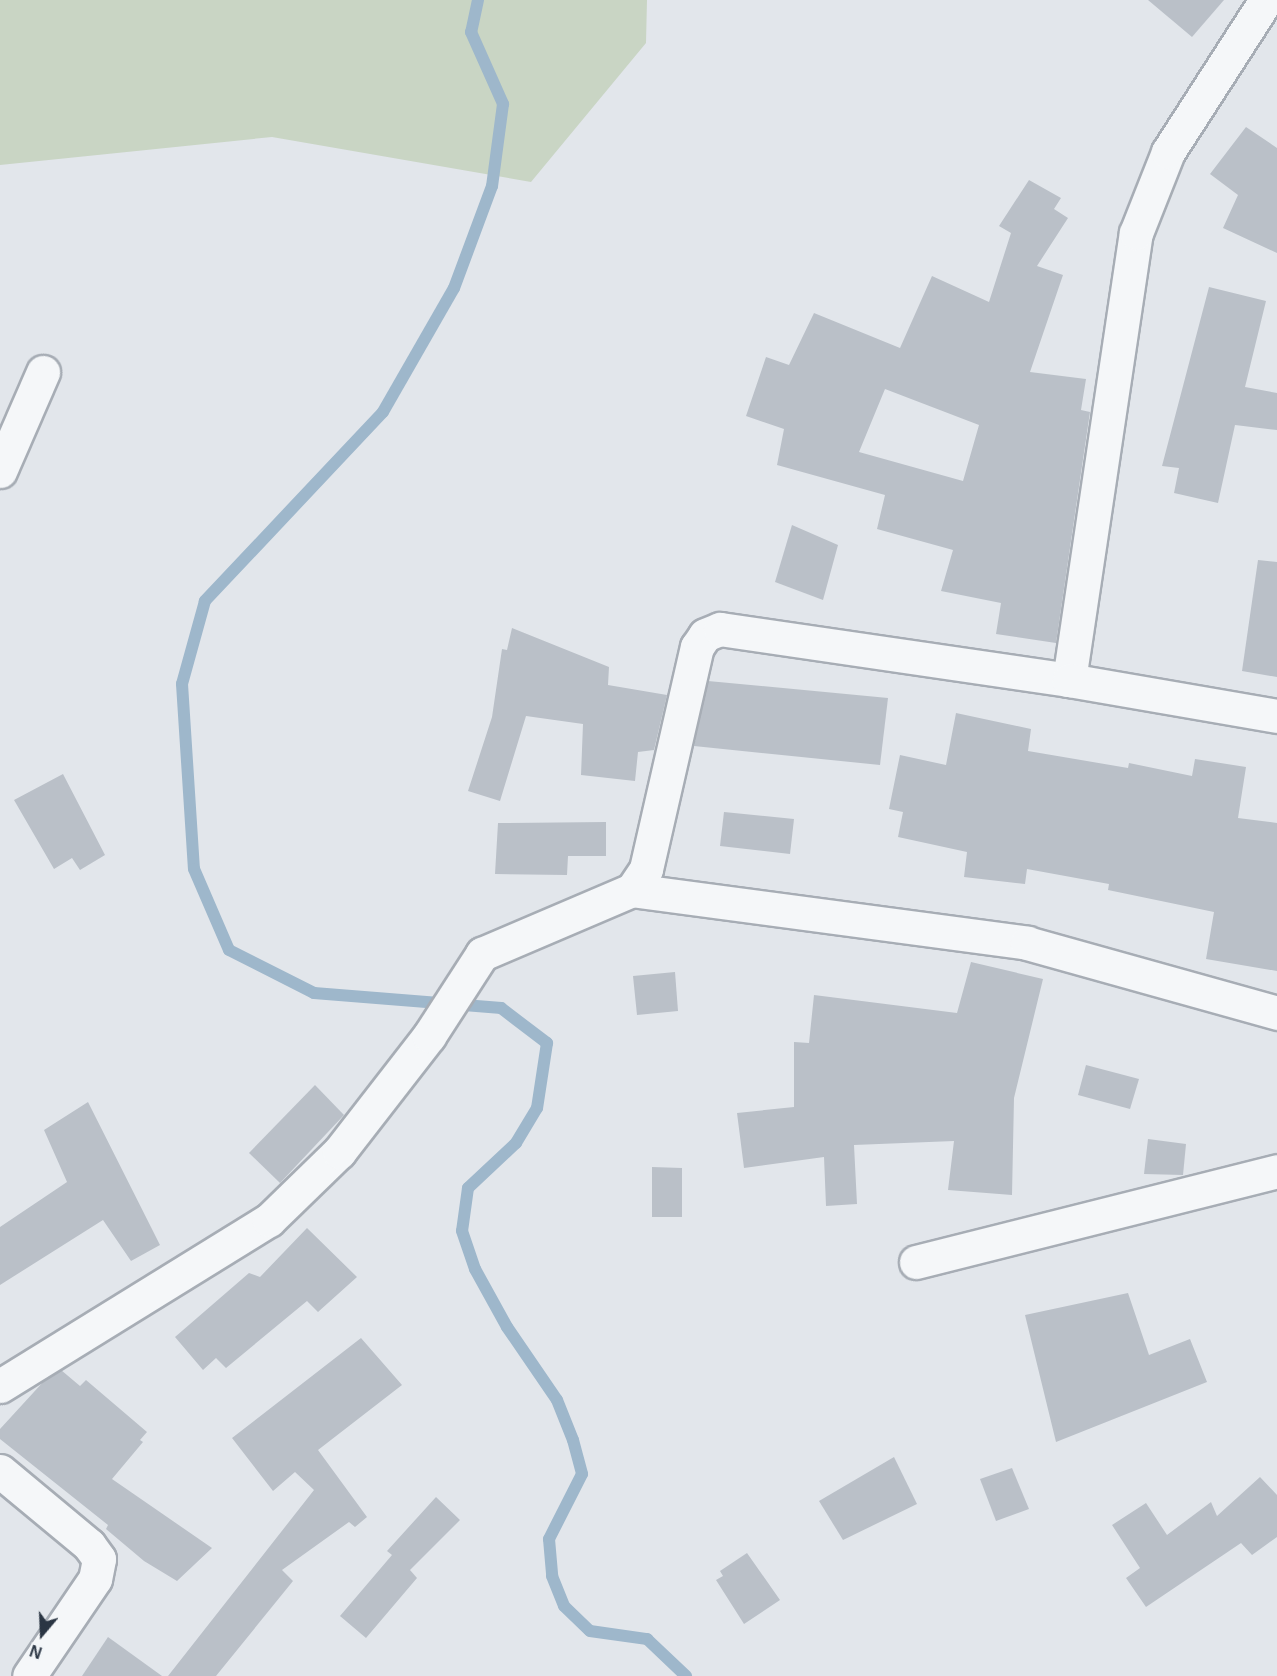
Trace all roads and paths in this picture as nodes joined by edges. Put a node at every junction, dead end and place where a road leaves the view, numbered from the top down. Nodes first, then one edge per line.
1 (1266, 0) edge
2 (43, 372) dead end
3 (0, 471) edge
4 (1070, 680) junction
5 (1277, 716) edge
6 (632, 890) junction
7 (1277, 1013) edge
8 (1277, 1171) edge
9 (916, 1262) dead end
10 (0, 1386) edge
11 (0, 1471) edge
12 (28, 1676) edge

1 - 4 street
2 - 3 street
4 - 5 street
4 - 6 street
6 - 7 street
6 - 10 street
8 - 9 street
11 - 12 street

